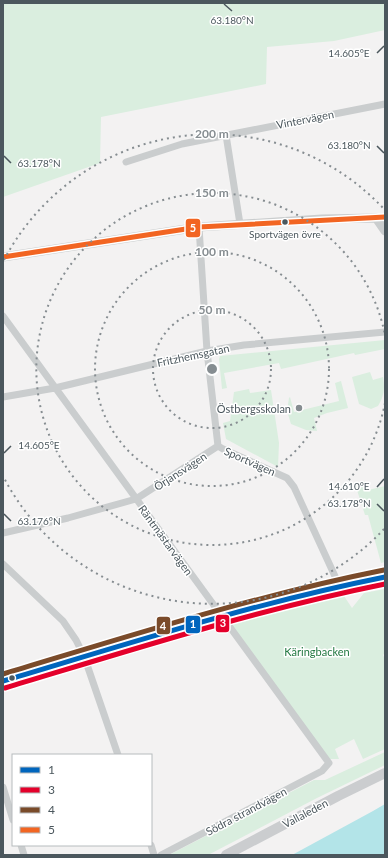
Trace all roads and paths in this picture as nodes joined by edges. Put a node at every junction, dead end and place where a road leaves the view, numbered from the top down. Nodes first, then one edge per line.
1 (385, 104) edge
2 (226, 135) junction
3 (126, 162) dead end
4 (381, 217) edge
5 (240, 224) junction
6 (199, 227) junction
7 (385, 231) edge
8 (3, 257) edge
9 (3, 316) edge
10 (385, 332) edge
11 (207, 351) junction
12 (55, 388) junction
13 (3, 397) edge
14 (218, 446) junction
15 (136, 498) junction
16 (3, 533) edge
17 (3, 564) edge
18 (385, 577) edge
19 (339, 585) junction
20 (221, 616) junction
21 (84, 656) junction
22 (3, 681) edge
23 (118, 754) edge
24 (329, 763) joint
25 (385, 772) edge
26 (3, 788) edge
27 (12, 817) edge
28 (161, 855) edge
29 (226, 855) edge

1 - 2 street, Vintervägen
2 - 3 street, Vintervägen
2 - 5 street
4 - 5 street
4 - 7 street
5 - 6 street
6 - 8 street
6 - 11 street, Sportvägen
9 - 12 street, Räntmästarvägen
10 - 11 street, Fritzhemsgatan
11 - 12 street, Fritzhemsgatan
11 - 14 street, Sportvägen
12 - 13 street, Fritzhemsgatan
12 - 15 street, Räntmästarvägen
14 - 15 street, Örjansvägen
14 - 19 street, Sportvägen
15 - 16 street, Örjansvägen
15 - 20 street, Räntmästarvägen
17 - 21 street
18 - 19 street
19 - 20 street
20 - 21 street
20 - 24 street, Räntmästarvägen
21 - 22 street
21 - 23 street
24 - 28 street, Södra strandvägen
25 - 29 main road, Vallaleden
26 - 27 street

